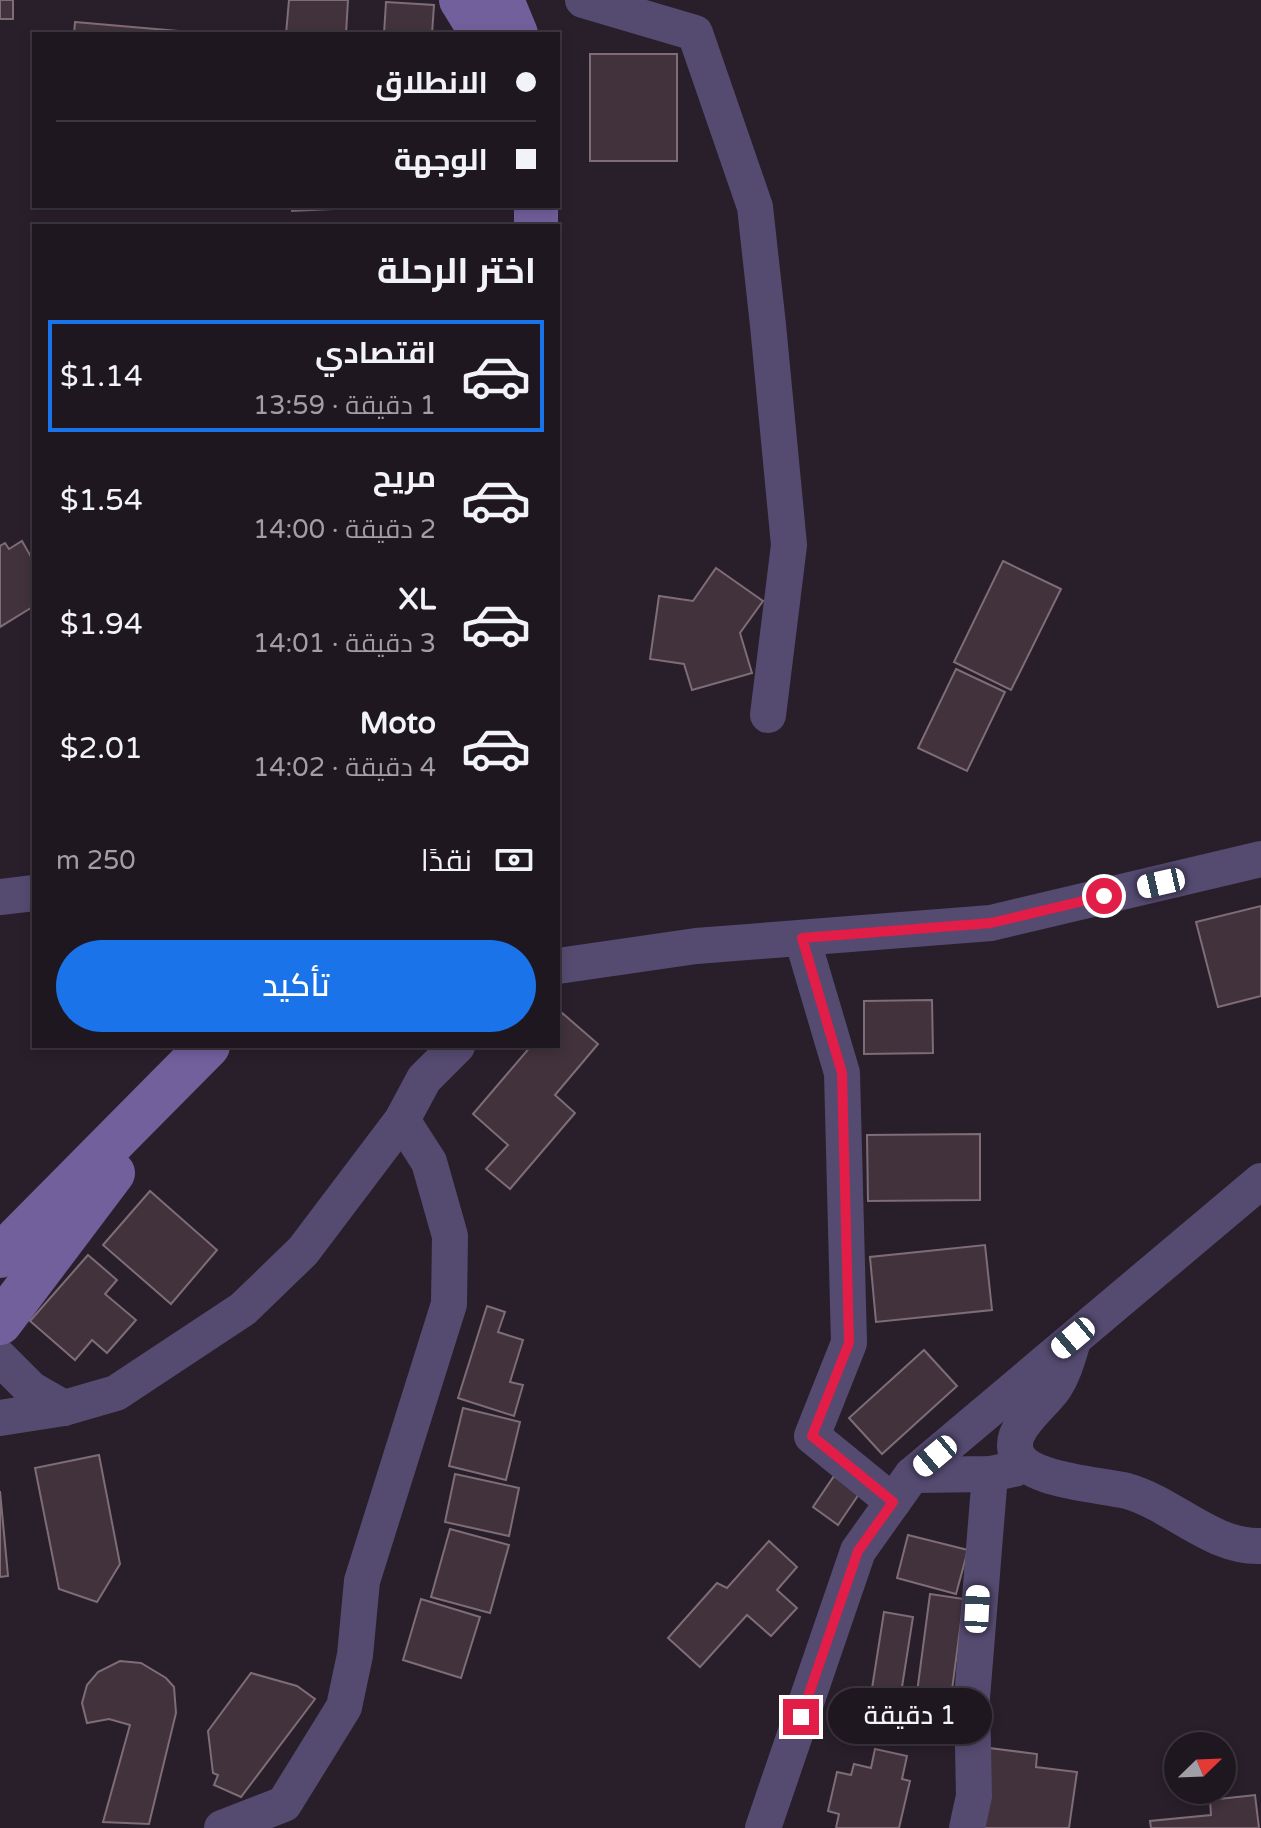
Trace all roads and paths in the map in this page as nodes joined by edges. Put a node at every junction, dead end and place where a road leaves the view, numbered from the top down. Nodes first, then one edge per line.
1 (461, 0) edge
2 (502, 0) edge
3 (583, 0) edge
4 (481, 32) edge
5 (515, 32) edge
6 (768, 715) dead end
7 (1261, 859) edge
8 (32, 893) edge
9 (0, 897) edge
10 (802, 938) junction
11 (560, 966) edge
12 (206, 1048) edge
13 (455, 1048) edge
14 (172, 1085) junction
15 (402, 1120) junction
16 (1261, 1181) edge
17 (0, 1256) edge
18 (0, 1323) edge
19 (1073, 1338) junction
20 (0, 1358) edge
21 (64, 1408) junction
22 (0, 1418) edge
23 (1007, 1470) junction
24 (902, 1489) junction
25 (1261, 1546) edge
26 (222, 1828) edge
27 (763, 1828) edge
28 (967, 1828) edge

1 - 4 main road
2 - 5 main road
3 - 6 street
7 - 10 street
8 - 9 street
10 - 11 street
10 - 24 street
12 - 14 main road
13 - 15 street
14 - 17 main road
14 - 18 main road
15 - 21 street
15 - 26 street
16 - 19 street
19 - 23 street
19 - 24 street
20 - 21 street
21 - 22 street
23 - 24 street
23 - 25 street
23 - 28 street
24 - 27 street

